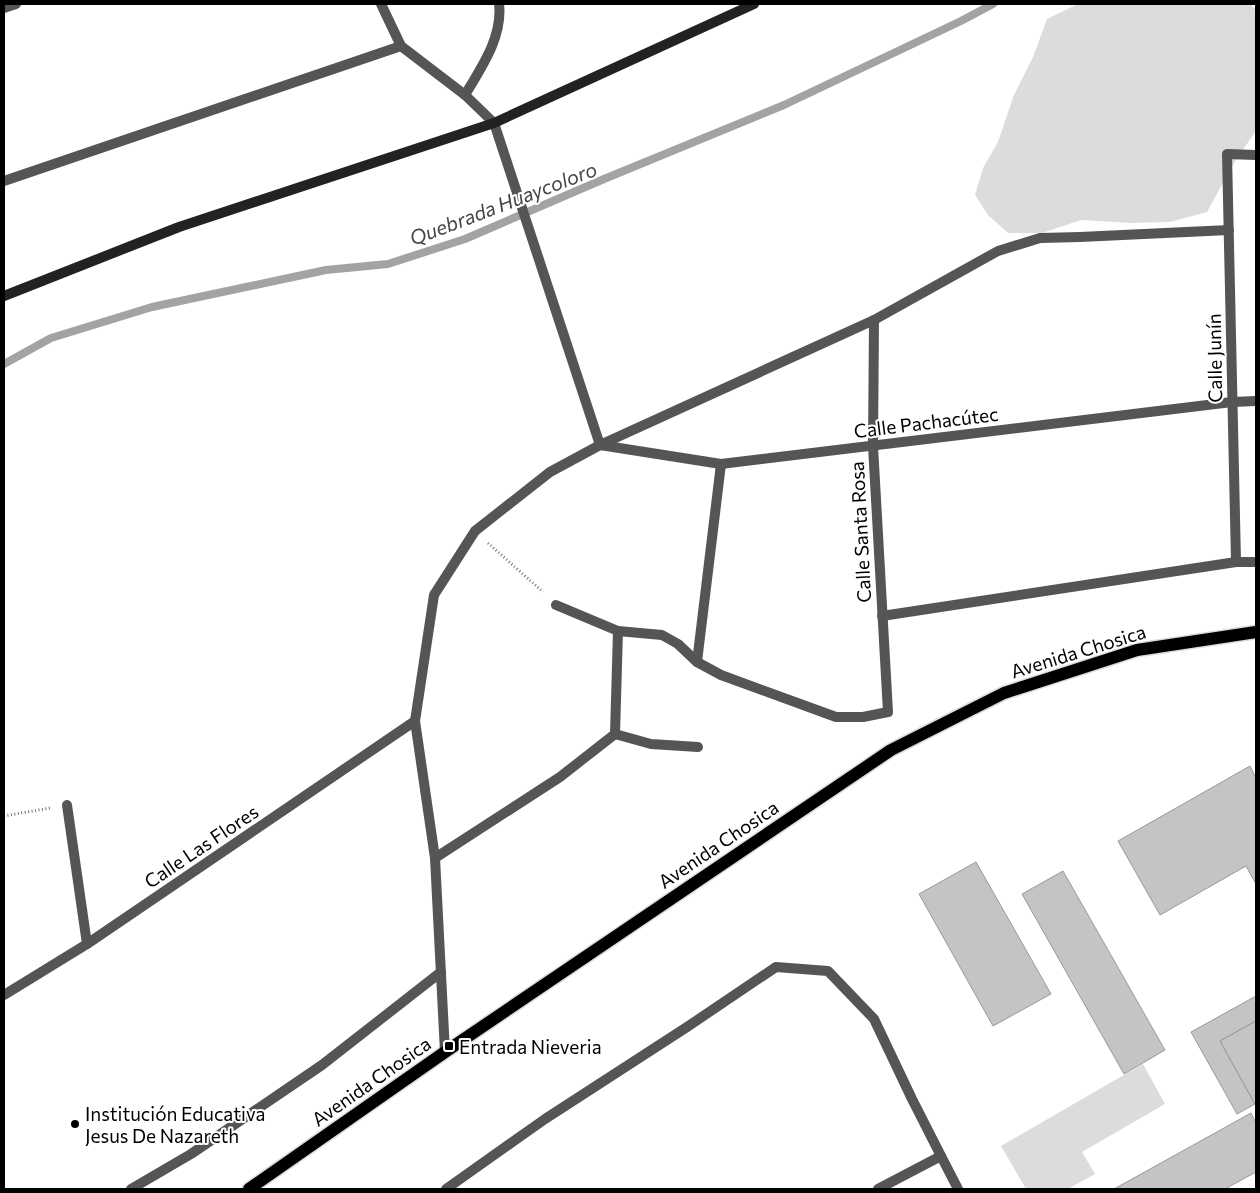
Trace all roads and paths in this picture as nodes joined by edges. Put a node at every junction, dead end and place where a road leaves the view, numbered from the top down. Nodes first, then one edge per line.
1 (16, 4) edge
2 (381, 4) edge
3 (499, 4) edge
4 (754, 4) edge
5 (4, 8) edge
6 (401, 46) junction
7 (465, 95) junction
8 (494, 123) junction
9 (1256, 155) edge
10 (4, 181) edge
11 (1229, 230) junction
12 (4, 296) edge
13 (874, 320) junction
14 (1256, 401) edge
15 (1232, 402) junction
16 (600, 445) junction
17 (873, 446) junction
18 (721, 464) junction
19 (475, 531) junction
20 (1236, 562) junction
21 (1256, 562) edge
22 (556, 604) joint
23 (882, 616) junction
24 (618, 631) junction
25 (1256, 632) edge
26 (697, 662) junction
27 (415, 721) junction
28 (616, 734) junction
29 (698, 747) dead end
30 (67, 805) joint
31 (4, 816) edge
32 (435, 858) junction
33 (87, 944) junction
34 (441, 972) junction
35 (4, 995) edge
36 (445, 1052) junction
37 (941, 1156) junction
38 (132, 1189) edge
39 (249, 1189) edge
40 (446, 1189) edge
41 (878, 1189) edge
42 (958, 1189) edge

1 - 5 street
2 - 6 street
3 - 7 street
4 - 8 main road
6 - 7 street
6 - 10 street
7 - 8 street
8 - 12 main road
8 - 16 street
9 - 11 street, Calle Junín
11 - 13 street
11 - 15 street, Calle Junín
13 - 16 street
13 - 17 street, Calle Santa Rosa
14 - 15 street, Calle Pachacútec
15 - 17 street, Calle Pachacútec
15 - 20 street, Calle Junín
16 - 18 street, Calle Pachacútec
16 - 19 street
17 - 18 street, Calle Pachacútec
17 - 23 street, Calle Santa Rosa
18 - 26 street
19 - 22 path
19 - 27 street
20 - 21 street
20 - 23 street
22 - 24 street
23 - 26 street, Calle Santa Rosa
24 - 26 street
24 - 28 street
25 - 36 main road, Avenida Chosica
27 - 32 street
27 - 33 street, Calle Las Flores
28 - 29 street
28 - 32 street
30 - 31 path
30 - 33 street
32 - 34 street
33 - 35 street, Calle Las Flores
34 - 36 street
34 - 38 street
36 - 39 main road, Avenida Chosica
37 - 40 street
37 - 41 street
37 - 42 street

